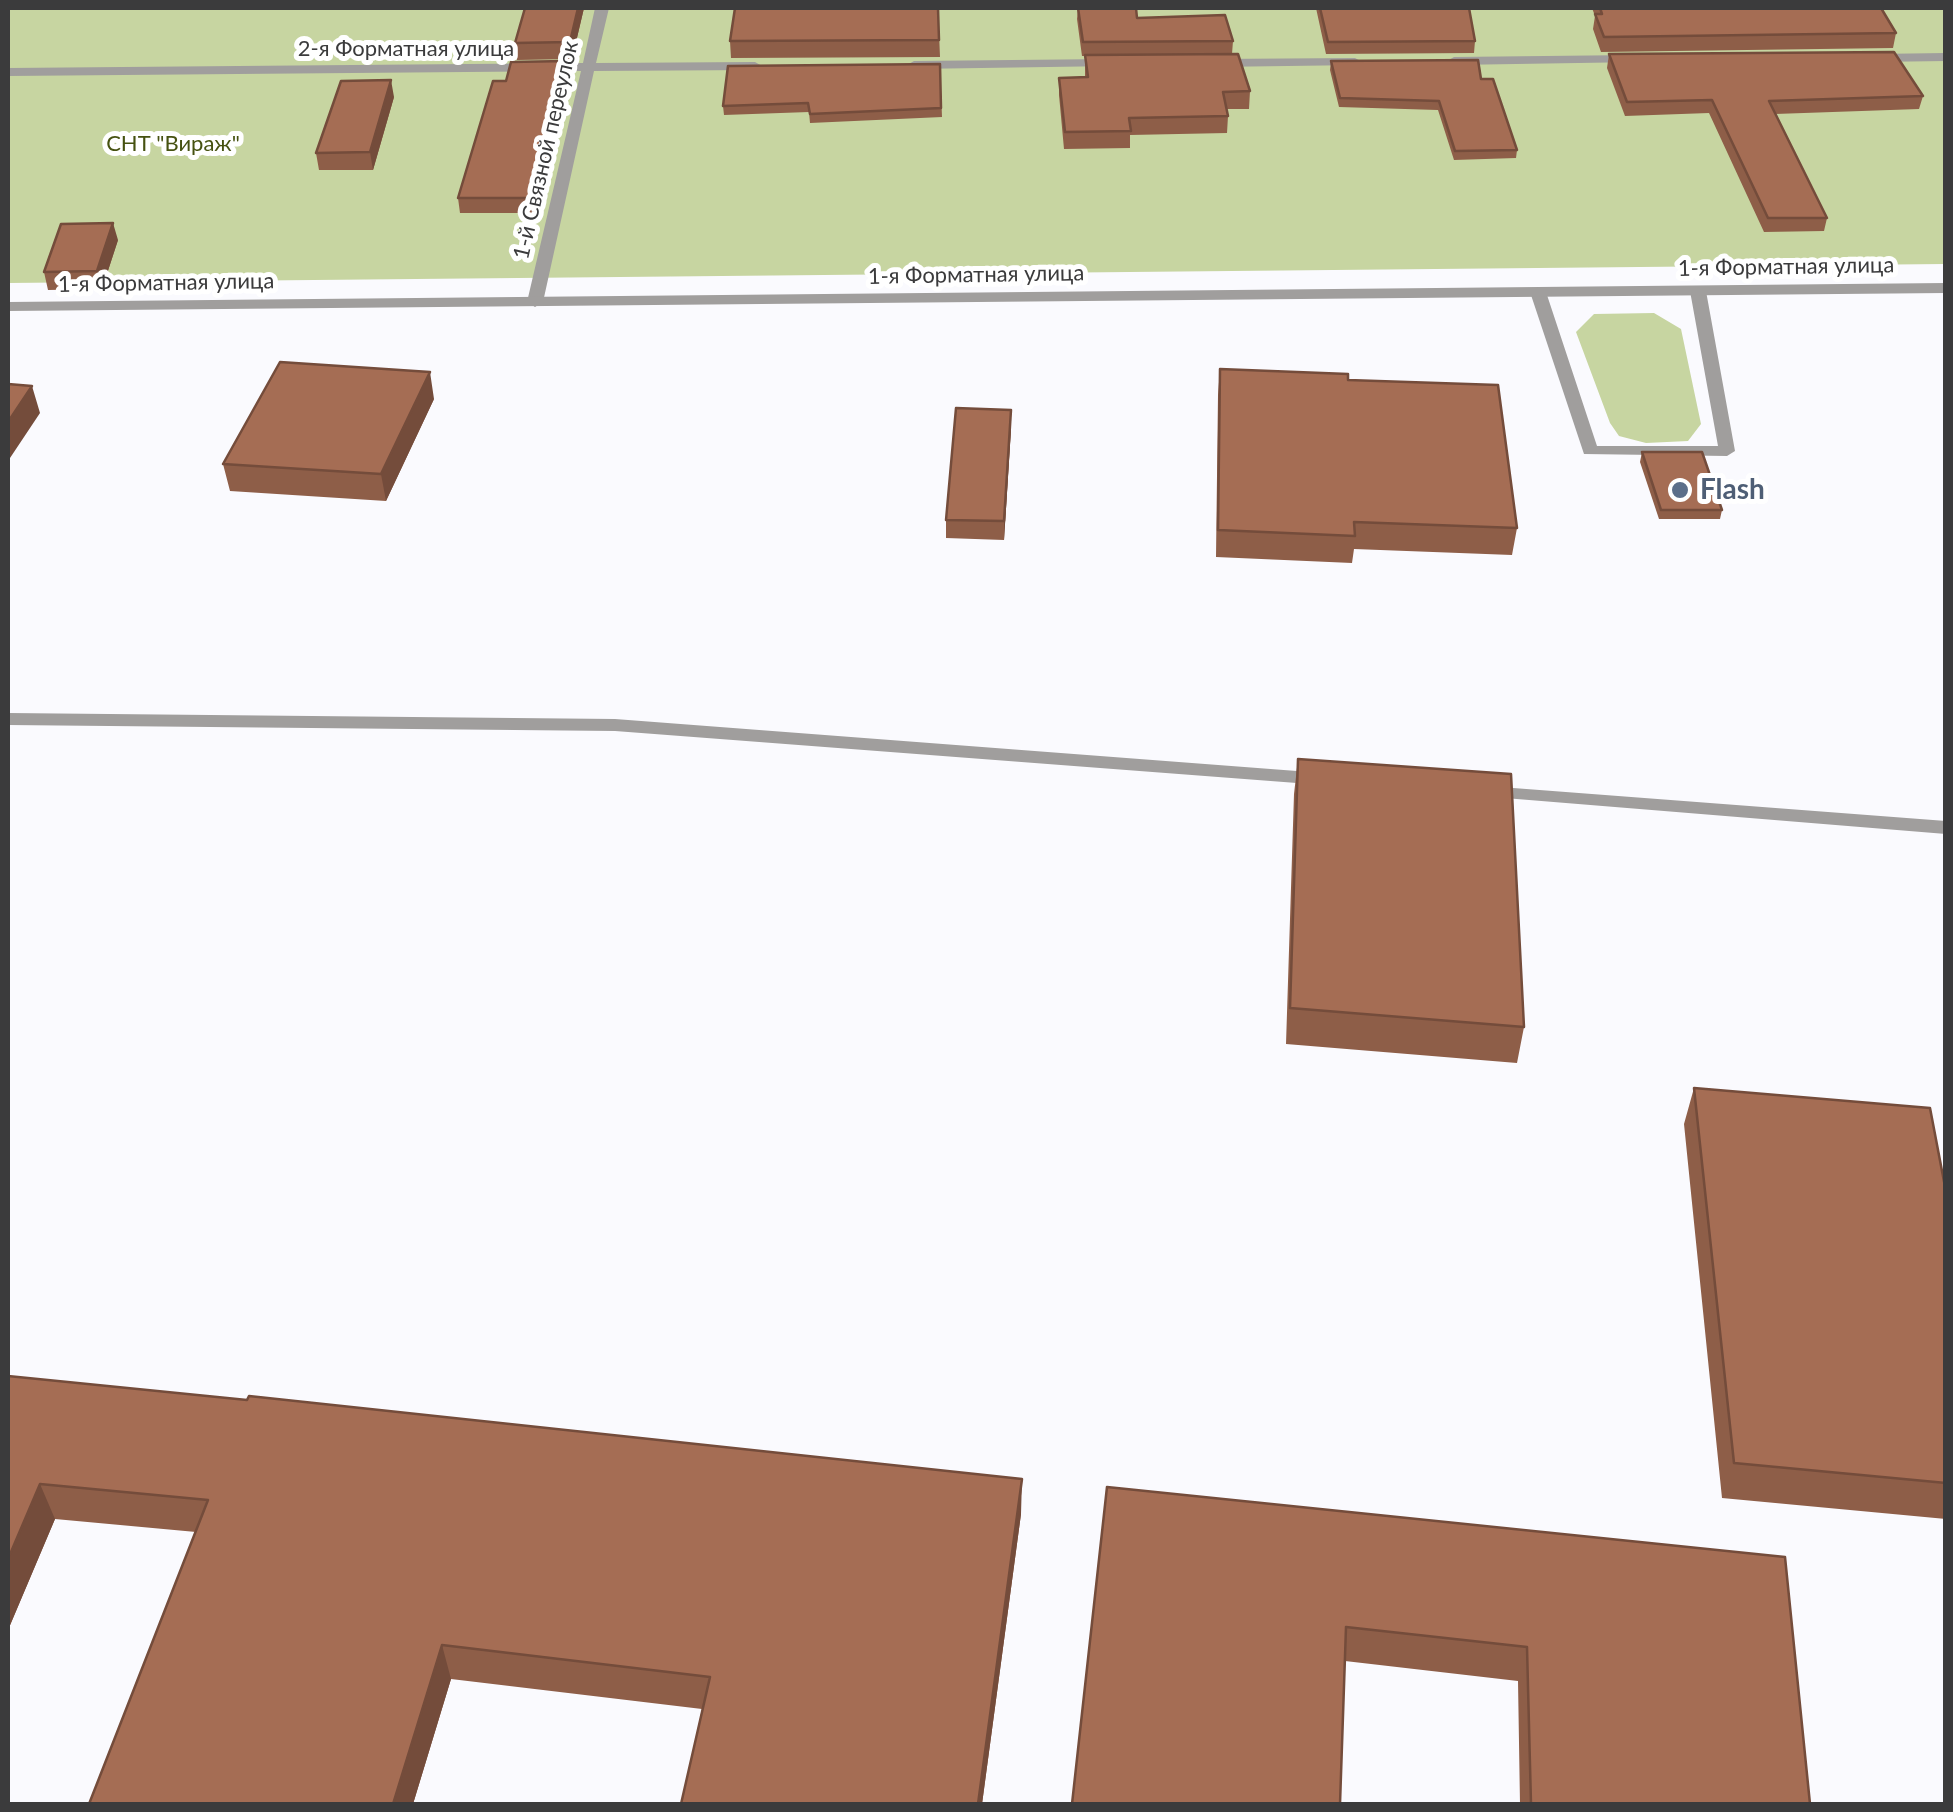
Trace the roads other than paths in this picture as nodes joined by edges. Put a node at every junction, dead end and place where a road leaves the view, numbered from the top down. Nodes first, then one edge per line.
1 (602, 8) edge
2 (1946, 57) edge
3 (1866, 58) edge
4 (1646, 60) edge
5 (1446, 61) edge
6 (1206, 62) edge
7 (1366, 62) edge
8 (1126, 63) edge
9 (906, 65) edge
10 (766, 66) edge
11 (586, 67) junction
12 (8, 72) edge
13 (1946, 288) edge
14 (1698, 290) junction
15 (1538, 292) junction
16 (535, 302) junction
17 (8, 307) edge
18 (8, 719) edge
19 (1335, 780) edge
20 (1473, 791) edge
21 (1946, 828) edge

1 - 11 street, 1-й Связной переулок
2 - 3 street
4 - 5 street
6 - 7 street
8 - 9 street
10 - 11 street, 2-я Форматная улица
11 - 12 street, 2-я Форматная улица
11 - 16 street, 1-й Связной переулок
13 - 14 street, 1-я Форматная улица
14 - 15 street, 1-я Форматная улица
14 - 15 street
15 - 16 street, 1-я Форматная улица
16 - 17 street, 1-я Форматная улица
18 - 19 street
20 - 21 street

